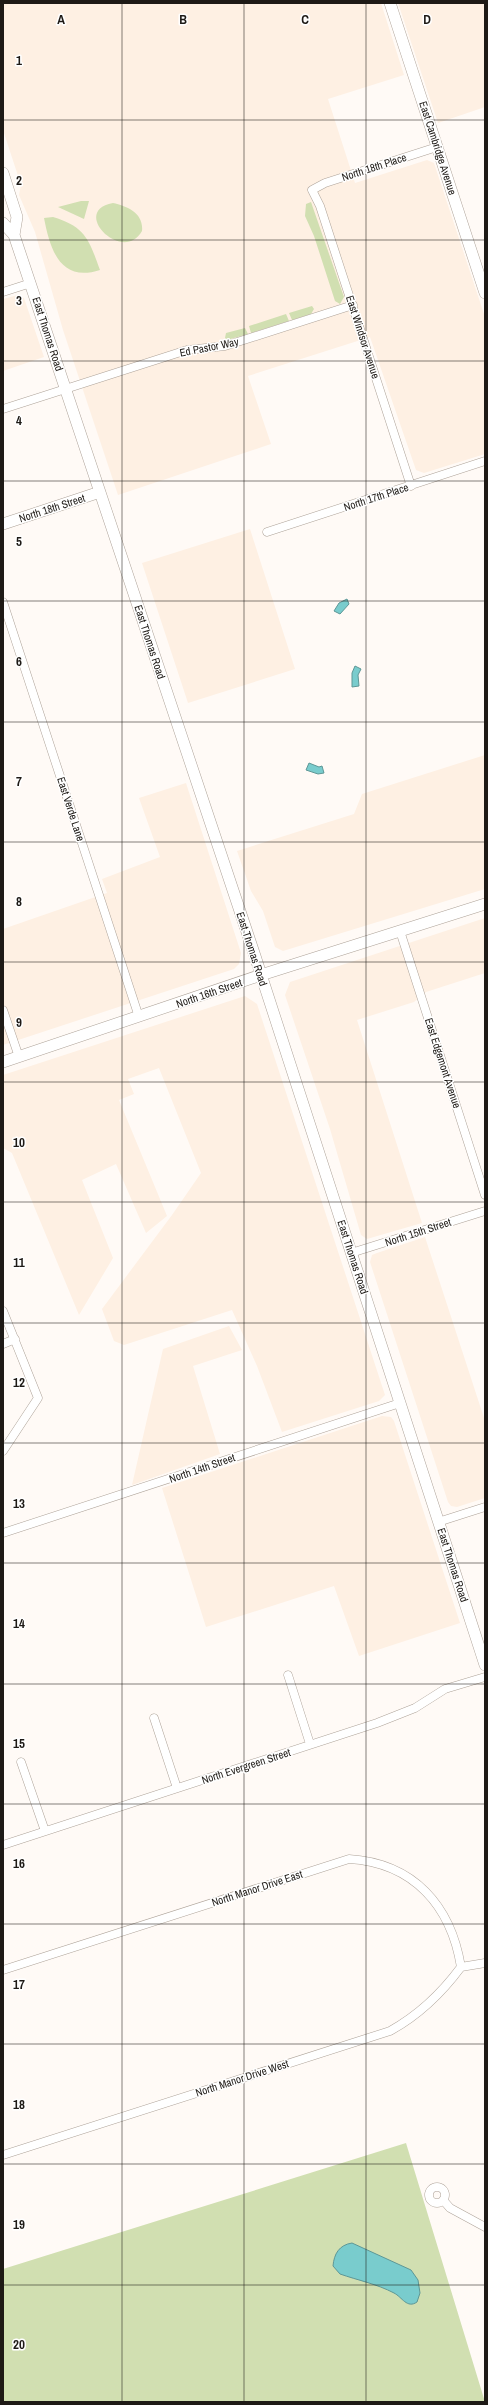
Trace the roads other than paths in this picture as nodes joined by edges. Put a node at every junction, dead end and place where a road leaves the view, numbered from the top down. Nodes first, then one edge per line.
1 (390, 3) edge
2 (437, 147) junction
3 (3, 173) edge
4 (312, 190) joint
5 (3, 223) edge
6 (14, 235) junction
7 (30, 283) junction
8 (3, 292) edge
9 (485, 293) edge
10 (353, 305) junction
11 (66, 388) junction
12 (3, 408) edge
13 (485, 461) edge
14 (411, 486) junction
15 (100, 492) junction
16 (3, 524) edge
17 (266, 532) dead end
18 (3, 602) edge
19 (485, 904) edge
20 (400, 931) junction
21 (261, 975) junction
22 (3, 1010) edge
23 (139, 1016) junction
24 (19, 1057) junction
25 (3, 1062) edge
26 (485, 1195) edge
27 (485, 1211) edge
28 (351, 1253) junction
29 (3, 1311) edge
30 (15, 1339) junction
31 (3, 1344) edge
32 (400, 1403) junction
33 (3, 1452) edge
34 (485, 1508) edge
35 (438, 1522) junction
36 (3, 1533) edge
37 (485, 1665) edge
38 (288, 1675) dead end
39 (485, 1677) edge
40 (154, 1718) dead end
41 (310, 1744) junction
42 (21, 1762) dead end
43 (177, 1788) junction
44 (45, 1831) junction
45 (3, 1845) edge
46 (485, 1963) edge
47 (461, 1967) junction
48 (3, 1970) edge
49 (3, 2155) edge
50 (443, 2200) dead end
51 (485, 2227) edge

1 - 2 main road, East Cambridge Avenue
2 - 4 street, North 18th Place
2 - 9 main road, East Cambridge Avenue
3 - 6 main road, East Thomas Road
4 - 10 street, East Windsor Avenue
5 - 6 main road, East Thomas Road
6 - 7 main road, East Thomas Road
7 - 8 street
7 - 11 main road, East Thomas Road
10 - 11 street, Ed Pastor Way
10 - 14 street, East Windsor Avenue
11 - 12 street, Ed Pastor Way
11 - 15 main road, East Thomas Road
13 - 14 street, North 17th Place
14 - 17 street, North 17th Place
15 - 16 main road, North 18th Street
15 - 21 main road, East Thomas Road
18 - 23 street, East Verde Lane
19 - 20 main road, North 16th Street
20 - 21 main road, North 16th Street
20 - 26 street, East Edgemont Avenue
21 - 23 main road, North 16th Street
21 - 28 main road, East Thomas Road
22 - 24 street
23 - 24 main road, North 16th Street
24 - 25 main road, North 16th Street
27 - 28 street, North 15th Street
28 - 32 main road, East Thomas Road
29 - 30 street
30 - 31 street
30 - 33 street
32 - 35 main road, East Thomas Road
32 - 36 street, North 14th Street
34 - 35 street
35 - 37 main road, East Thomas Road
38 - 41 street
39 - 41 street, North Evergreen Street
40 - 43 street
41 - 43 street, North Evergreen Street
42 - 44 street
43 - 44 street, North Evergreen Street
44 - 45 street, North Evergreen Street
46 - 47 street
47 - 48 street, North Manor Drive East
47 - 49 street, North Manor Drive West
50 - 51 street

